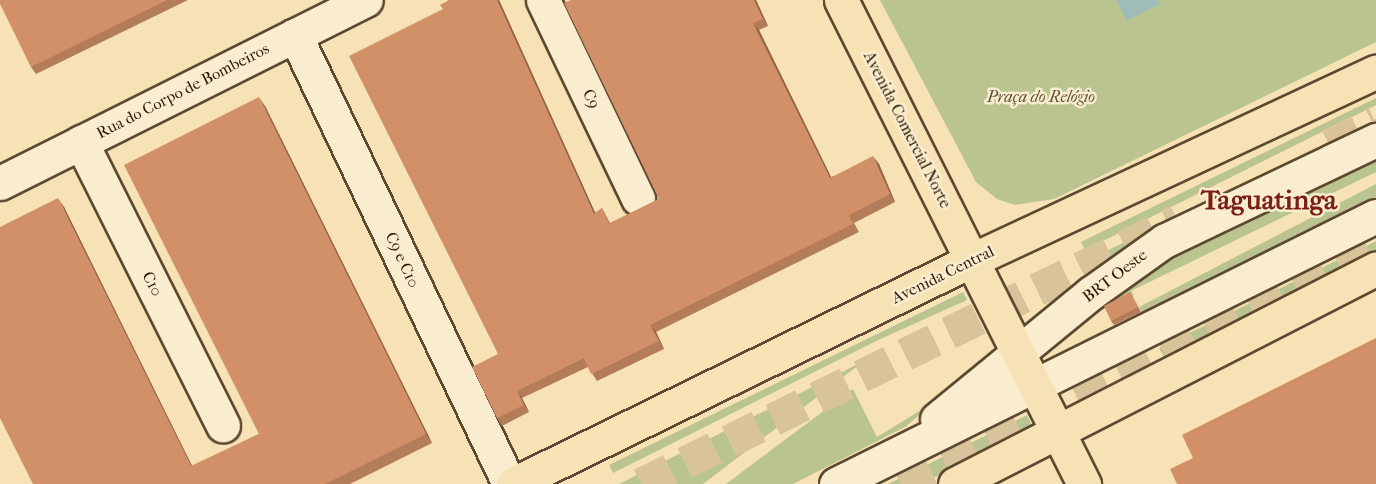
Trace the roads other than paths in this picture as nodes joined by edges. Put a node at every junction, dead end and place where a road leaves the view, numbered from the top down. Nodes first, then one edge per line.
1 (366, 0) edge
2 (543, 0) edge
3 (841, 0) edge
4 (295, 35) junction
5 (1376, 72) edge
6 (1376, 140) edge
7 (81, 142) junction
8 (0, 183) edge
9 (638, 198) dead end
10 (1376, 216) edge
11 (1376, 269) edge
12 (979, 274) junction
13 (1018, 354) junction
14 (1046, 411) junction
15 (223, 425) dead end
16 (885, 460) junction
17 (511, 484) edge
18 (836, 484) edge
19 (955, 484) edge
20 (1084, 484) edge

1 - 4 street, Rua do Corpo de Bombeiros
2 - 9 street, C9
3 - 12 main road, Avenida Comercial Norte
4 - 7 street, Rua do Corpo de Bombeiros
4 - 17 street, C9 e C10
5 - 12 main road, Avenida Central
6 - 13 street, BRT Oeste
7 - 8 street, Rua do Corpo de Bombeiros
7 - 15 street, C10
10 - 14 street, BRT Oeste
11 - 14 main road
12 - 13 main road, Avenida Comercial Norte
12 - 17 main road, Avenida Central
13 - 14 main road, Avenida Comercial Norte
13 - 16 street, BRT Oeste
14 - 16 street, BRT Oeste
14 - 19 main road
14 - 20 main road, Avenida Comercial Norte
16 - 18 street, BRT Oeste

